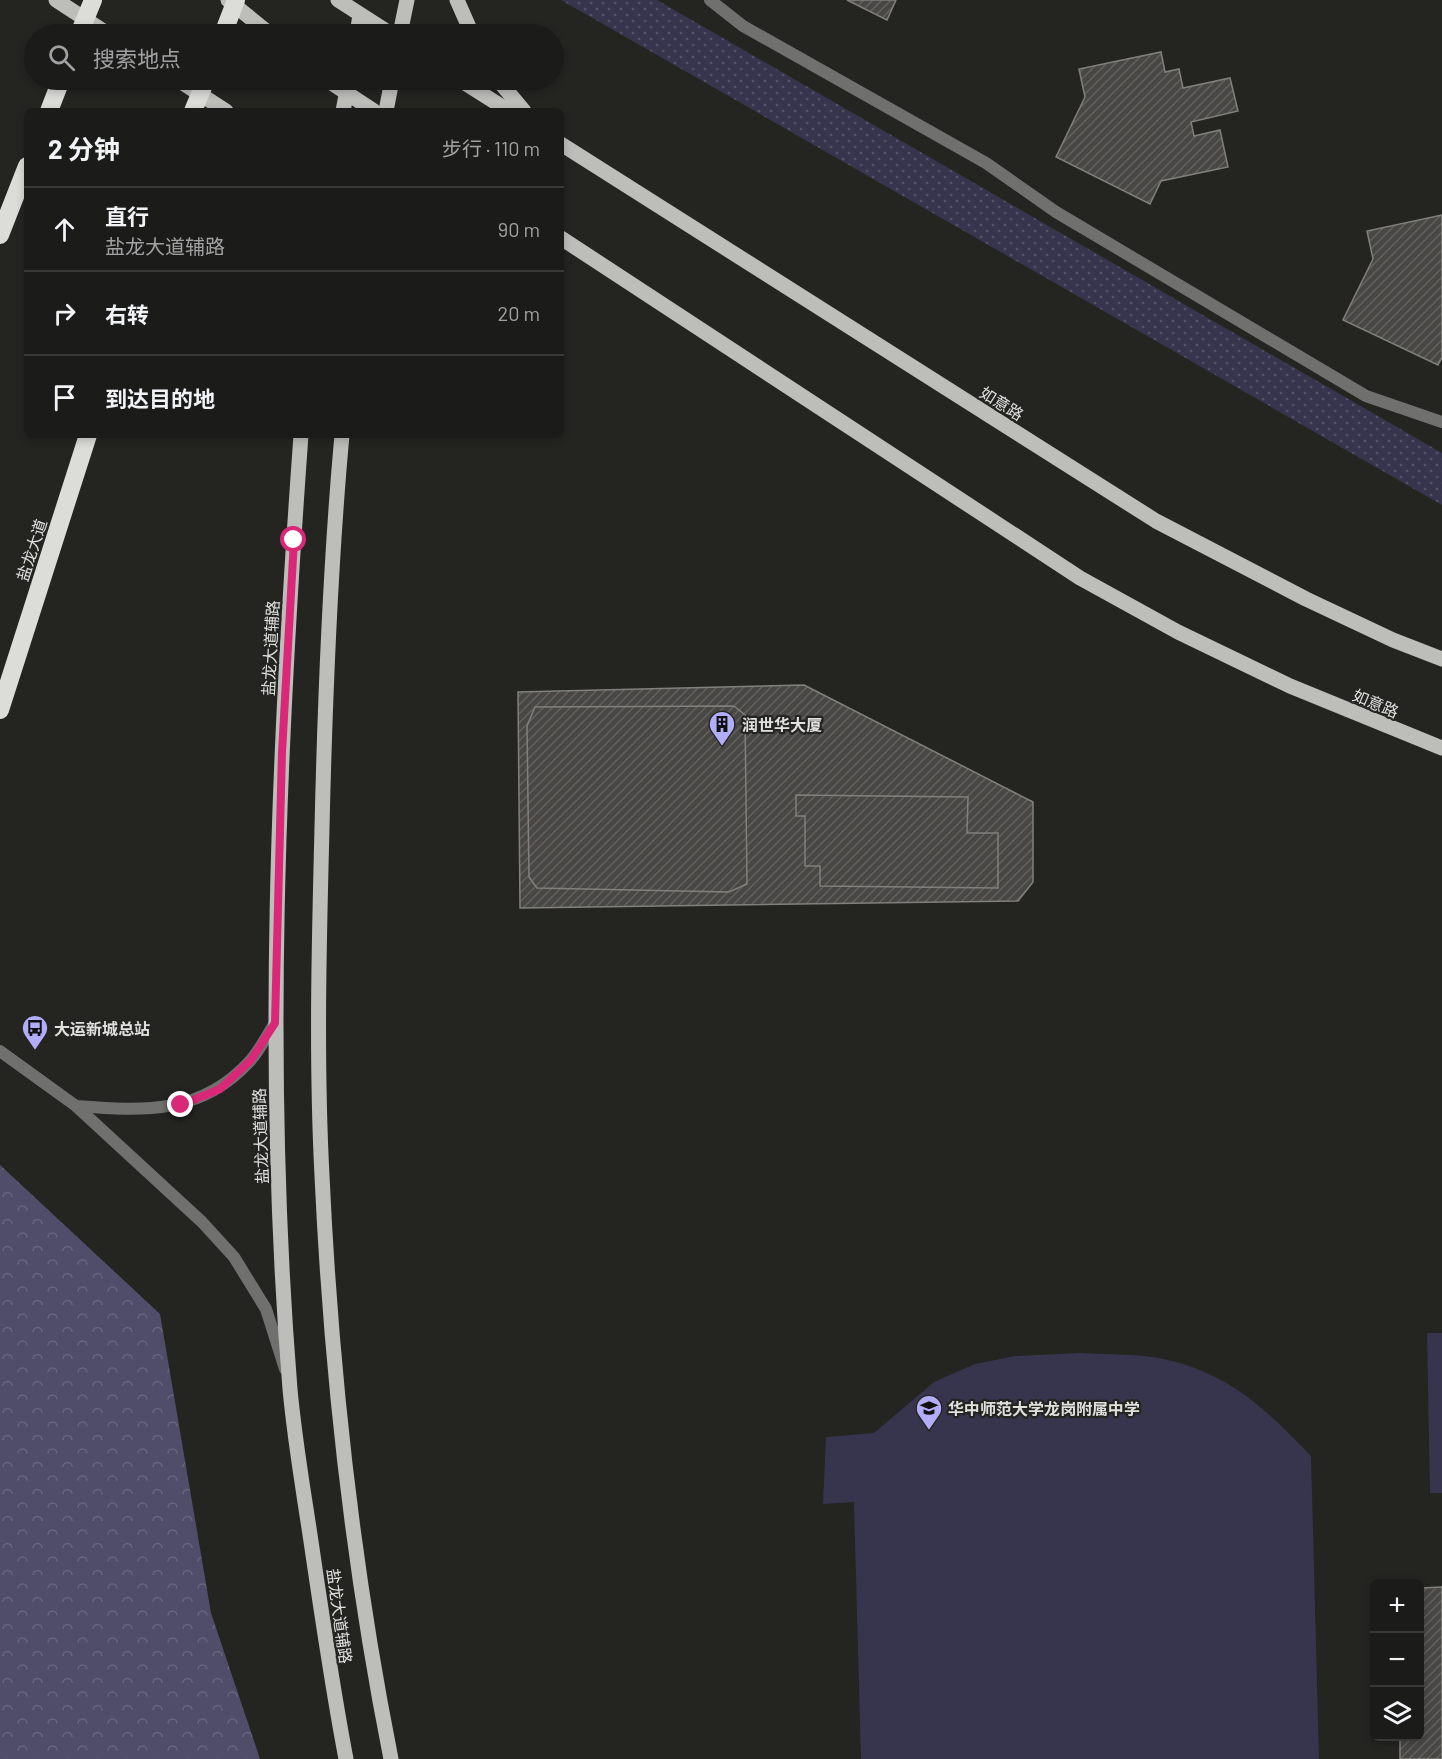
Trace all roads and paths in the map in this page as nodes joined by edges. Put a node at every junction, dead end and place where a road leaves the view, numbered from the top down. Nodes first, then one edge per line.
1 (56, 0) edge
2 (93, 0) edge
3 (228, 0) edge
4 (236, 0) edge
5 (338, 0) edge
6 (407, 0) edge
7 (457, 0) edge
8 (710, 0) edge
9 (360, 15) junction
10 (83, 24) edge
11 (93, 24) edge
12 (227, 24) edge
13 (258, 24) edge
14 (359, 24) edge
15 (375, 24) edge
16 (402, 24) edge
17 (468, 24) edge
18 (57, 90) edge
19 (193, 90) edge
20 (202, 90) edge
21 (346, 90) edge
22 (351, 90) edge
23 (390, 90) edge
24 (476, 90) edge
25 (506, 90) edge
26 (50, 108) edge
27 (194, 108) edge
28 (221, 108) edge
29 (343, 108) edge
30 (371, 108) edge
31 (387, 108) edge
32 (504, 108) edge
33 (521, 108) edge
34 (564, 146) edge
35 (24, 174) edge
36 (0, 235) edge
37 (564, 240) edge
38 (1442, 422) edge
39 (87, 438) edge
40 (301, 438) edge
41 (342, 438) edge
42 (1442, 659) edge
43 (0, 710) edge
44 (1442, 748) edge
45 (275, 1023) junction
46 (0, 1051) edge
47 (76, 1106) junction
48 (290, 1388) junction
49 (346, 1759) edge
50 (391, 1759) edge

1 - 11 main road
2 - 10 highway, bridge
3 - 13 main road
4 - 12 highway, bridge
5 - 9 main road
6 - 16 main road
7 - 17 main road
8 - 38 street
9 - 14 main road
9 - 15 main road
18 - 26 highway
19 - 28 main road
20 - 27 highway, bridge
21 - 29 main road
22 - 30 main road
23 - 31 main road
24 - 32 main road
25 - 33 main road
34 - 42 main road, 如意路
35 - 36 highway
37 - 44 main road, 如意路
39 - 43 highway, 盐龙大道
40 - 45 main road, 盐龙大道辅路
41 - 50 main road, 盐龙大道辅路
45 - 47 street
45 - 48 main road, 盐龙大道辅路
46 - 47 street
47 - 48 street
48 - 49 main road, 盐龙大道辅路

